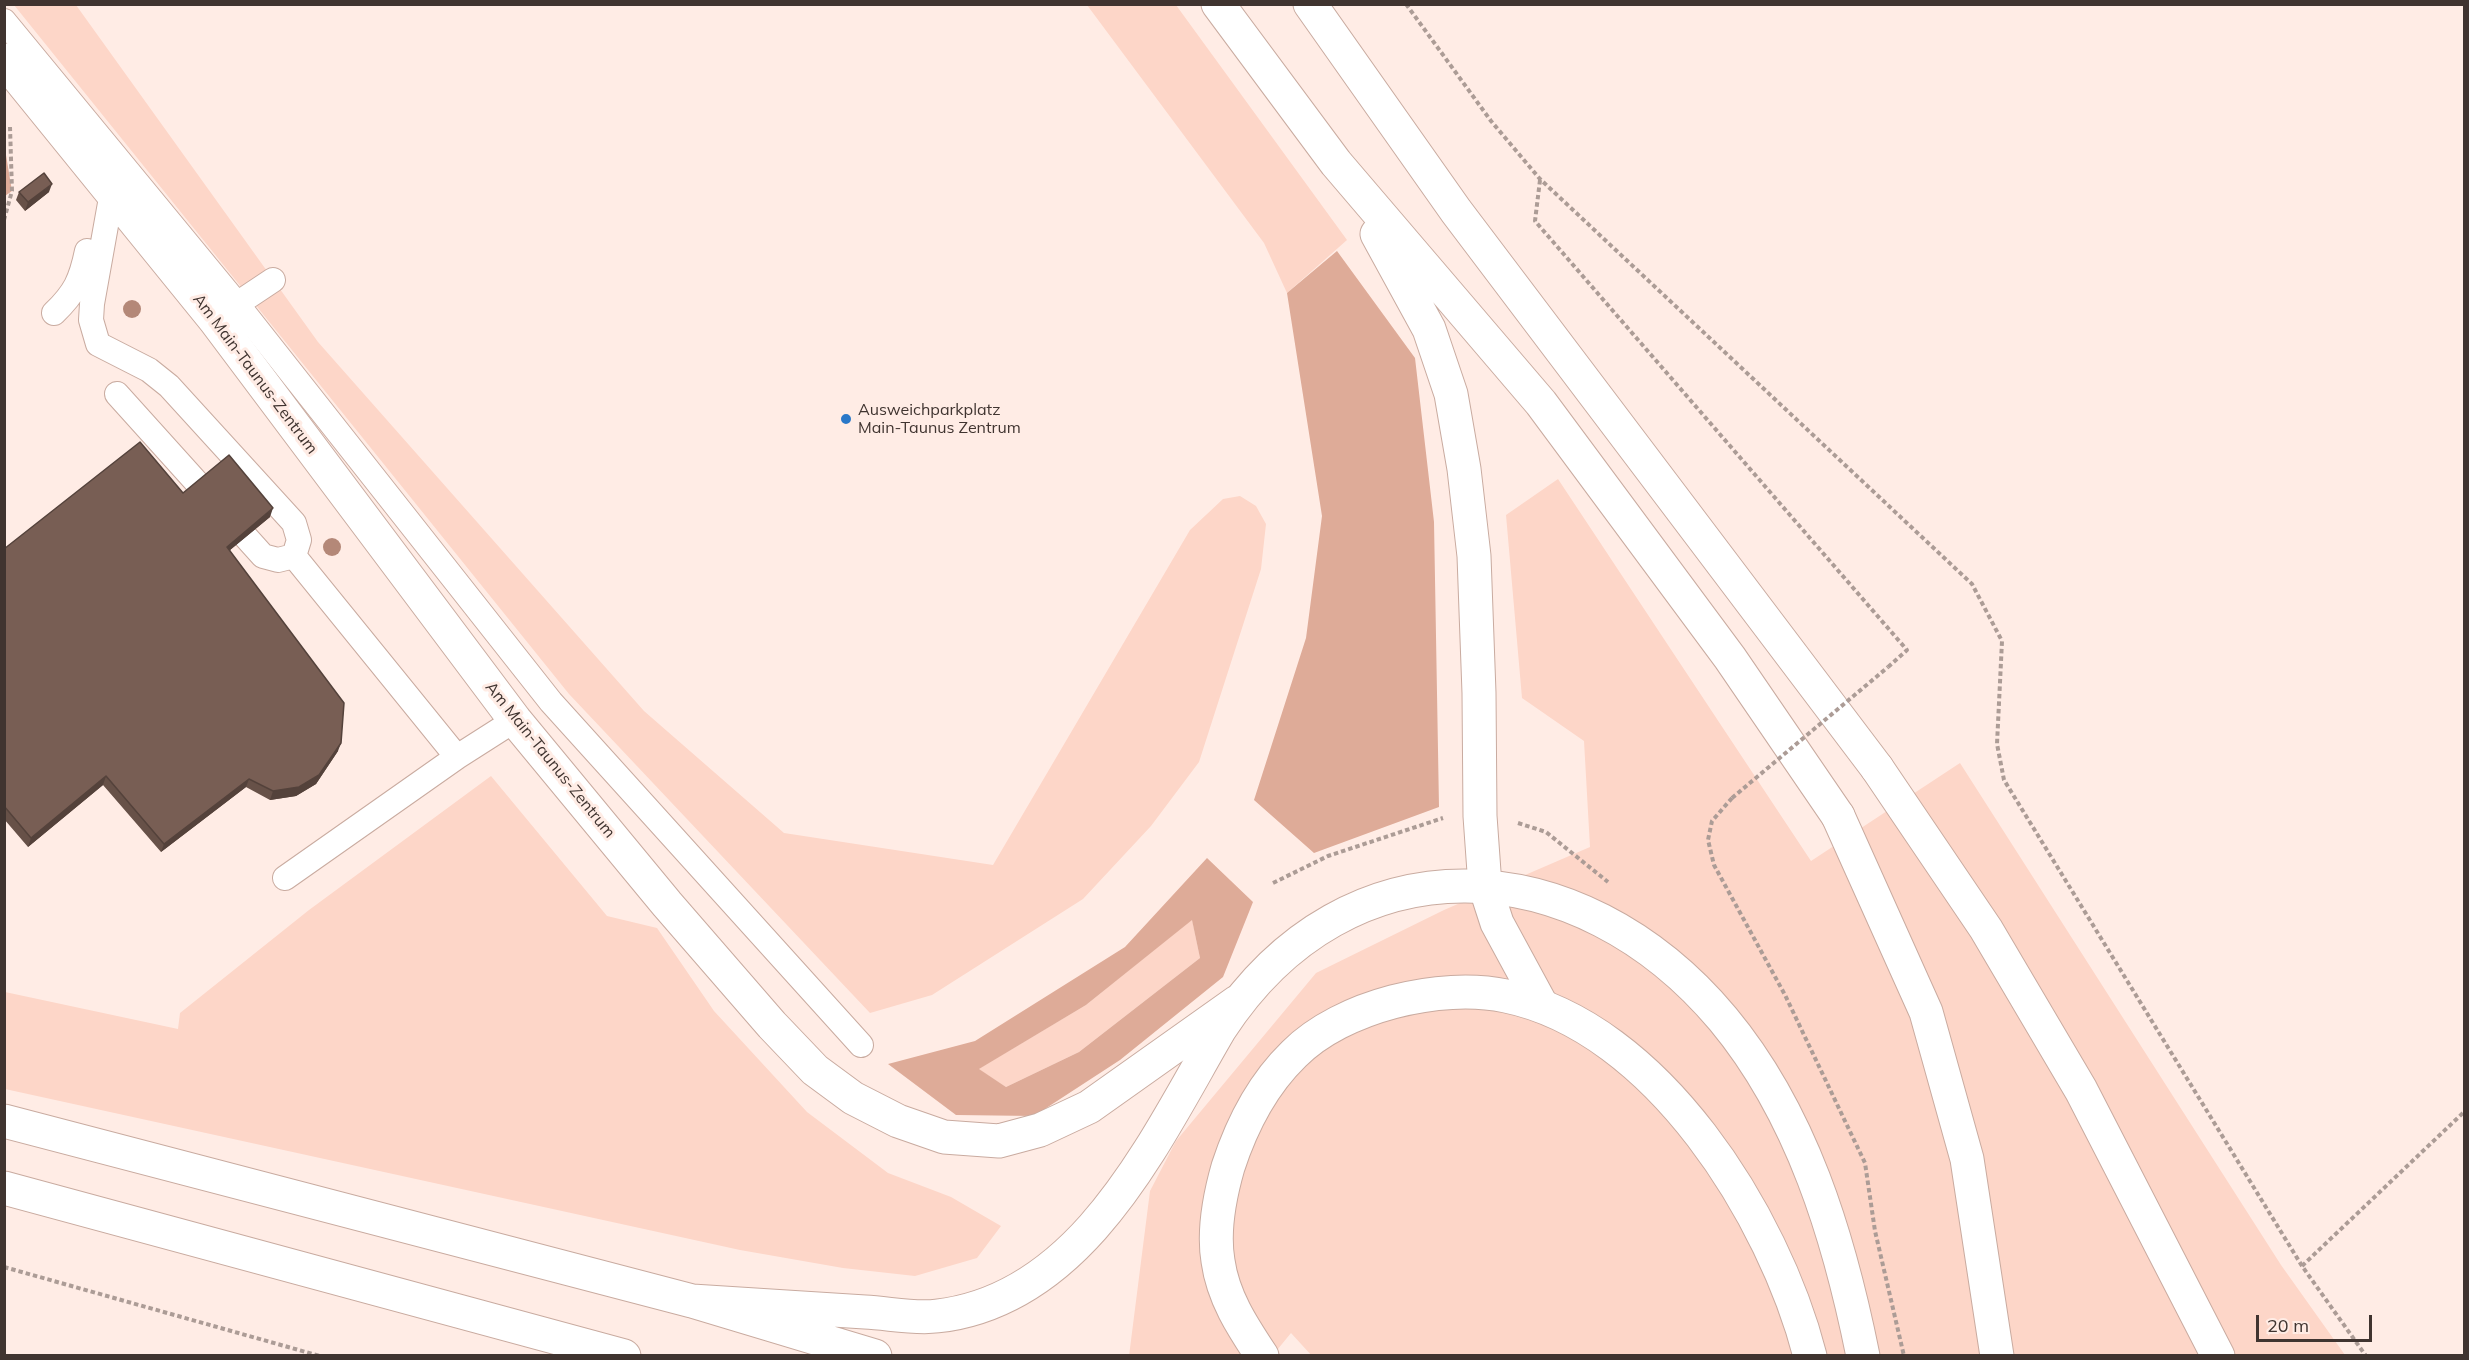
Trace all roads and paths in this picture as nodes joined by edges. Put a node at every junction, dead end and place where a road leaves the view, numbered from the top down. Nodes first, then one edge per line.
1 (1218, 4) edge
2 (1310, 4) edge
3 (1406, 4) edge
4 (4, 21) edge
5 (4, 60) edge
6 (10, 117) dead end
7 (1336, 163) junction
8 (1540, 179) junction
9 (106, 185) junction
10 (4, 220) edge
11 (273, 280) dead end
12 (226, 312) junction
13 (54, 313) dead end
14 (117, 394) dead end
15 (294, 556) junction
16 (515, 720) junction
17 (457, 757) junction
18 (285, 878) dead end
19 (1485, 886) junction
20 (1237, 1002) junction
21 (1542, 1006) junction
22 (861, 1045) dead end
23 (2464, 1112) edge
24 (4, 1121) edge
25 (4, 1188) edge
26 (2302, 1266) junction
27 (4, 1267) edge
28 (692, 1301) junction
29 (320, 1356) edge
30 (624, 1356) edge
31 (875, 1356) edge
32 (1262, 1356) edge
33 (1810, 1356) edge
34 (1863, 1356) edge
35 (1904, 1356) edge
36 (1997, 1356) edge
37 (2218, 1356) edge
38 (2366, 1356) edge

1 - 7 main road
2 - 37 main road
3 - 8 path
4 - 12 lane
5 - 9 main road, Am Main-Taunus-Zentrum
6 - 10 path
7 - 19 main road
7 - 36 main road
8 - 26 path
8 - 35 path, bridge
9 - 12 main road, Am Main-Taunus-Zentrum
9 - 13 lane
9 - 15 lane
11 - 12 lane
12 - 16 main road, Am Main-Taunus-Zentrum
12 - 22 lane
14 - 15 lane
15 - 17 lane
16 - 17 lane
16 - 20 main road, Am Main-Taunus-Zentrum
17 - 18 lane
19 - 20 main road
19 - 21 main road
19 - 34 main road
20 - 28 main road
21 - 32 main road
21 - 33 main road
23 - 26 path
24 - 28 main road
25 - 30 main road
26 - 38 path
27 - 29 path
28 - 31 main road

